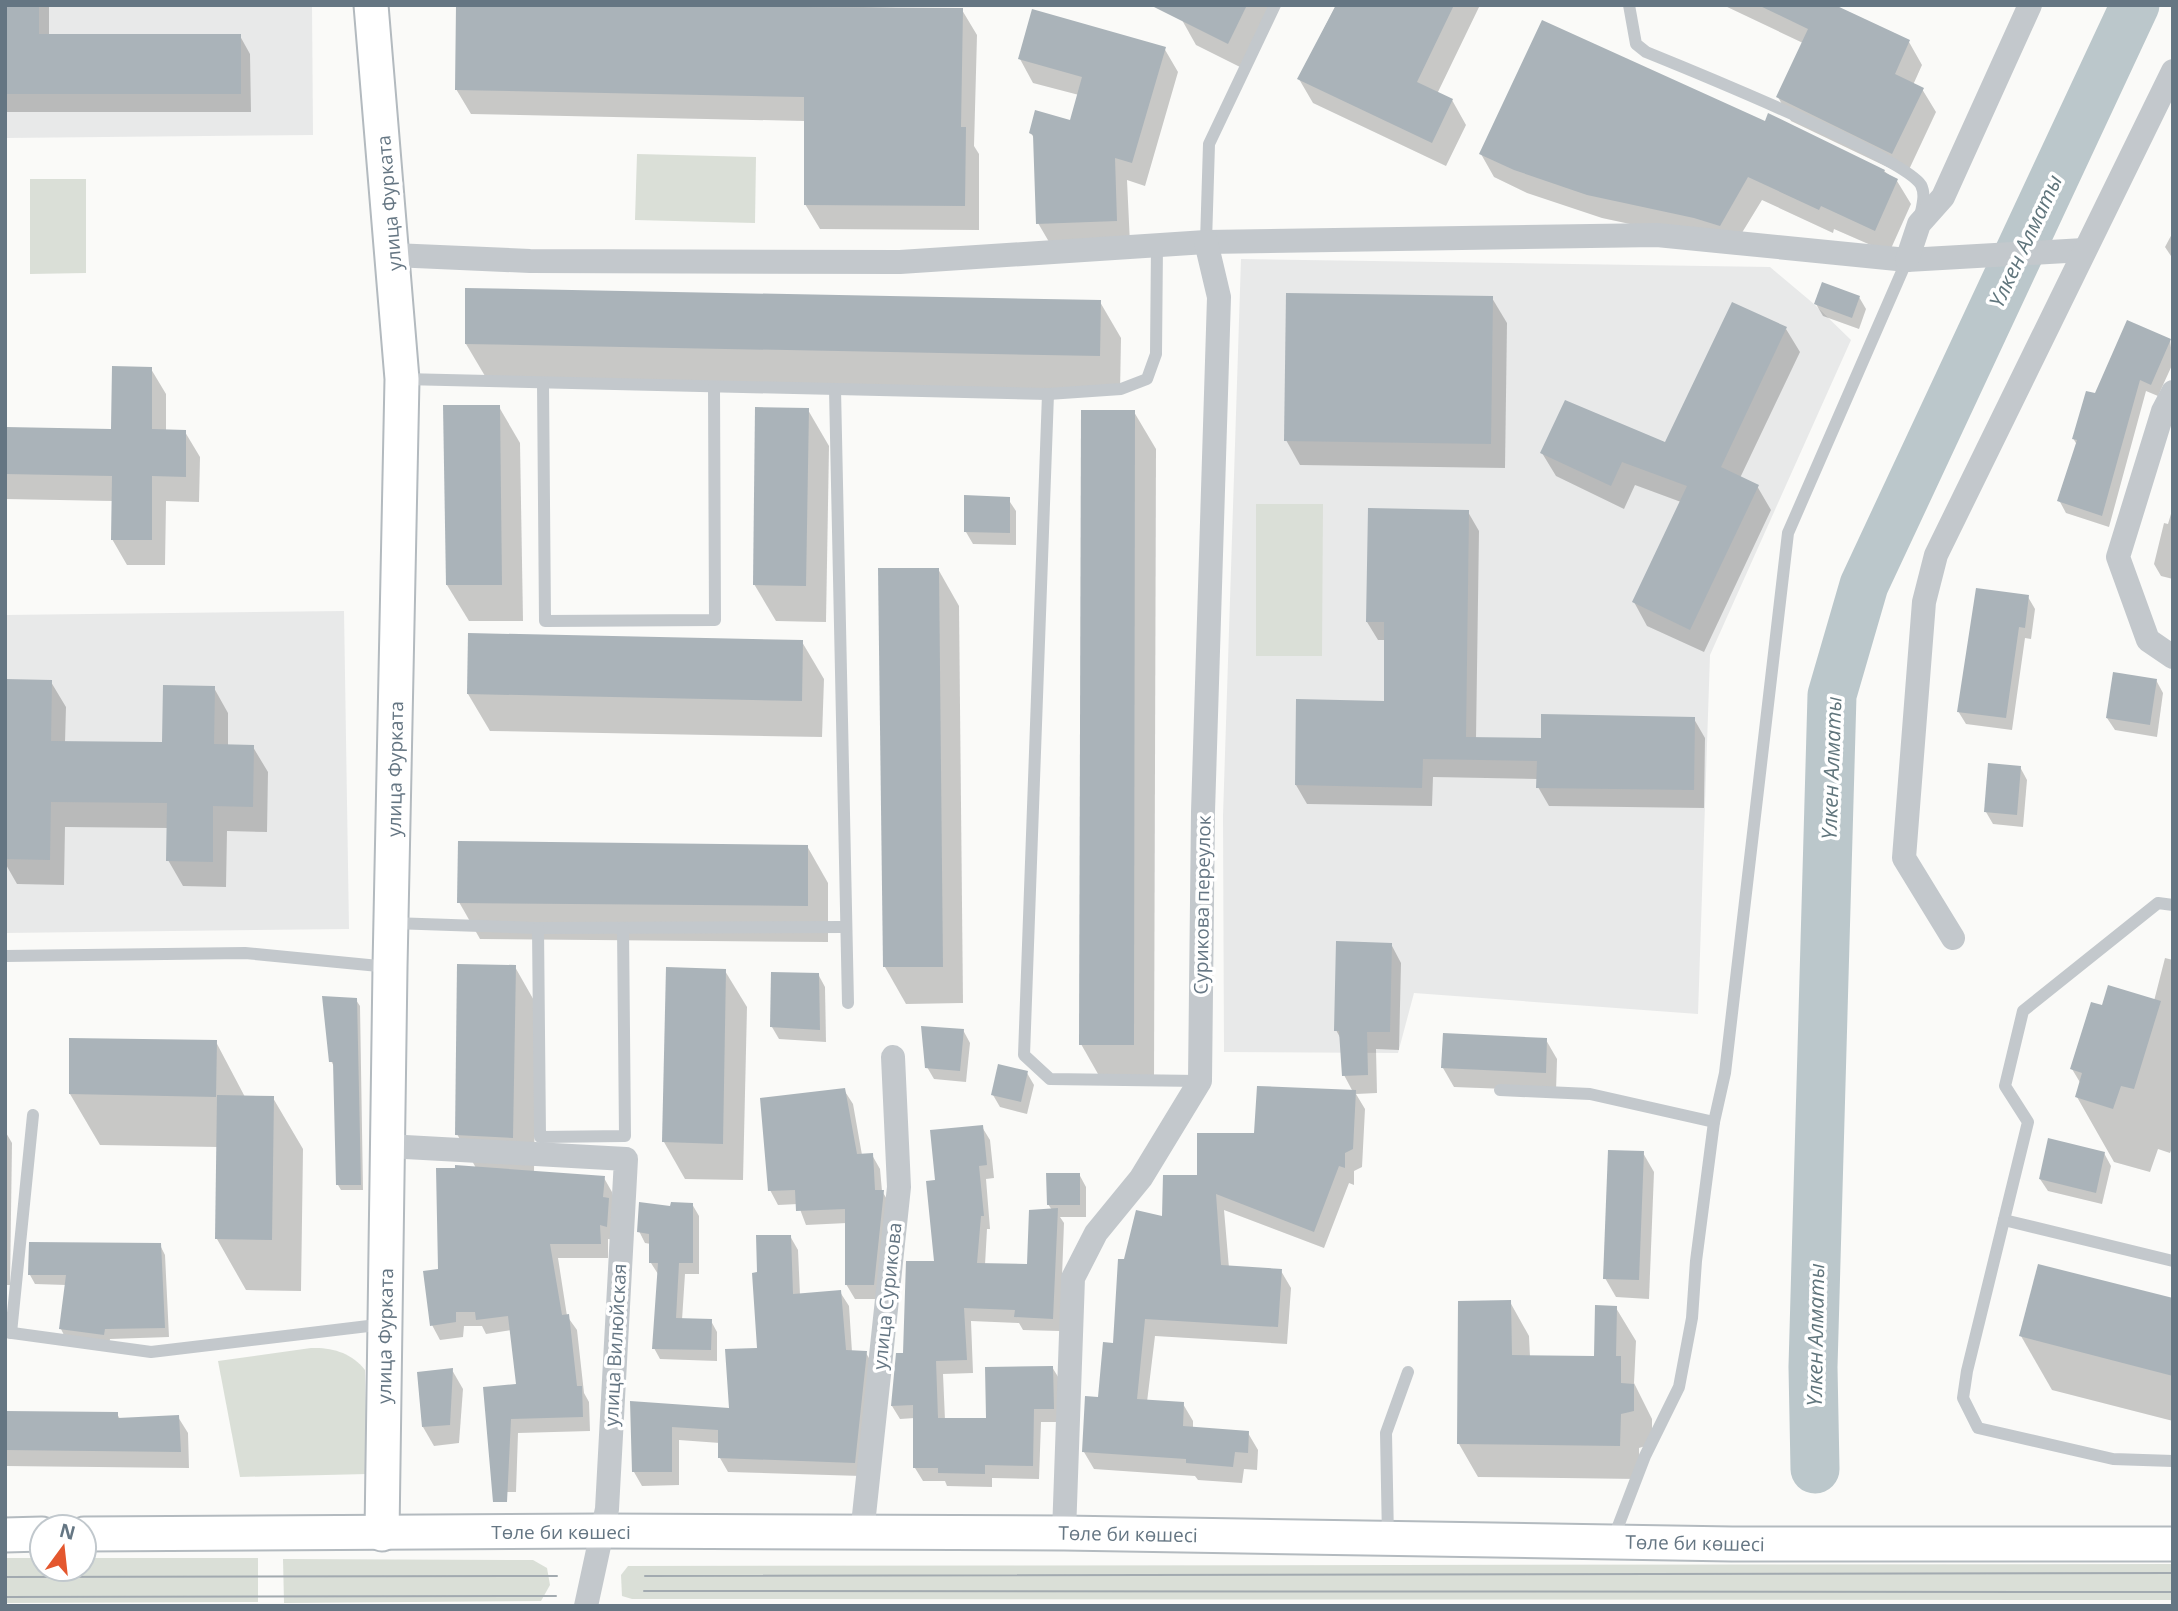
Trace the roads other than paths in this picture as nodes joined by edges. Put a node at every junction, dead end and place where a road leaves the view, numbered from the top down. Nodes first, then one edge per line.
1 (371, 5) edge
2 (1275, 5) edge
3 (1629, 5) edge
4 (2030, 5) edge
5 (2171, 80) edge
6 (1919, 224) junction
7 (1206, 242) junction
8 (1157, 245) junction
9 (2084, 250) junction
10 (393, 255) junction
11 (1907, 260) junction
12 (402, 379) junction
13 (543, 384) junction
14 (714, 387) junction
15 (835, 389) junction
16 (2173, 393) edge
17 (1048, 394) junction
18 (2173, 657) edge
19 (2173, 905) edge
20 (392, 923) junction
21 (846, 927) junction
22 (538, 928) junction
23 (623, 928) junction
24 (1953, 939) dead end
25 (5, 956) edge
26 (390, 967) junction
27 (848, 1003) dead end
28 (893, 1057) dead end
29 (1200, 1081) junction
30 (1500, 1090) dead end
31 (33, 1115) dead end
32 (1714, 1122) junction
33 (387, 1146) junction
34 (2004, 1220) junction
35 (2173, 1261) edge
36 (385, 1324) junction
37 (8, 1333) edge
38 (1408, 1371) dead end
39 (2173, 1461) edge
40 (603, 1531) junction
41 (1064, 1533) junction
42 (28, 1534) edge
43 (98, 1534) edge
44 (382, 1534) junction
45 (862, 1534) junction
46 (5, 1535) edge
47 (1388, 1539) junction
48 (1612, 1542) junction
49 (2173, 1544) edge
50 (586, 1606) edge

1 - 10 main road, улица Фурката
2 - 7 lane
3 - 6 lane
4 - 6 street
5 - 9 street
6 - 11 street
7 - 8 street
7 - 11 street
7 - 29 street, Сурикова переулок
8 - 10 street
8 - 17 lane
9 - 11 street
9 - 24 street
10 - 12 main road, улица Фурката
11 - 32 lane
12 - 13 lane
12 - 20 main road, улица Фурката
13 - 14 lane
13 - 14 lane
14 - 15 lane
15 - 17 lane
15 - 21 lane
16 - 18 street
17 - 29 lane
19 - 34 lane
20 - 22 lane
20 - 26 main road, улица Фурката
21 - 23 lane
21 - 27 lane
22 - 23 lane
22 - 23 lane
25 - 26 lane
26 - 33 main road, улица Фурката
28 - 45 street, улица Сурикова
29 - 41 street
30 - 32 lane
31 - 37 lane
32 - 48 lane
33 - 36 main road, улица Фурката
33 - 40 street, улица Вилюйская
34 - 35 lane
34 - 39 lane
36 - 37 lane
36 - 44 main road, улица Фурката
38 - 47 lane
40 - 44 main road, Төле би көшесі
40 - 45 main road, Төле би көшесі
40 - 50 street, улица Вилюйская
41 - 45 main road, Төле би көшесі
41 - 47 main road, Төле би көшесі
42 - 46 main road
43 - 44 main road, Төле би көшесі
47 - 48 main road, Төле би көшесі
48 - 49 main road, Төле би көшесі

